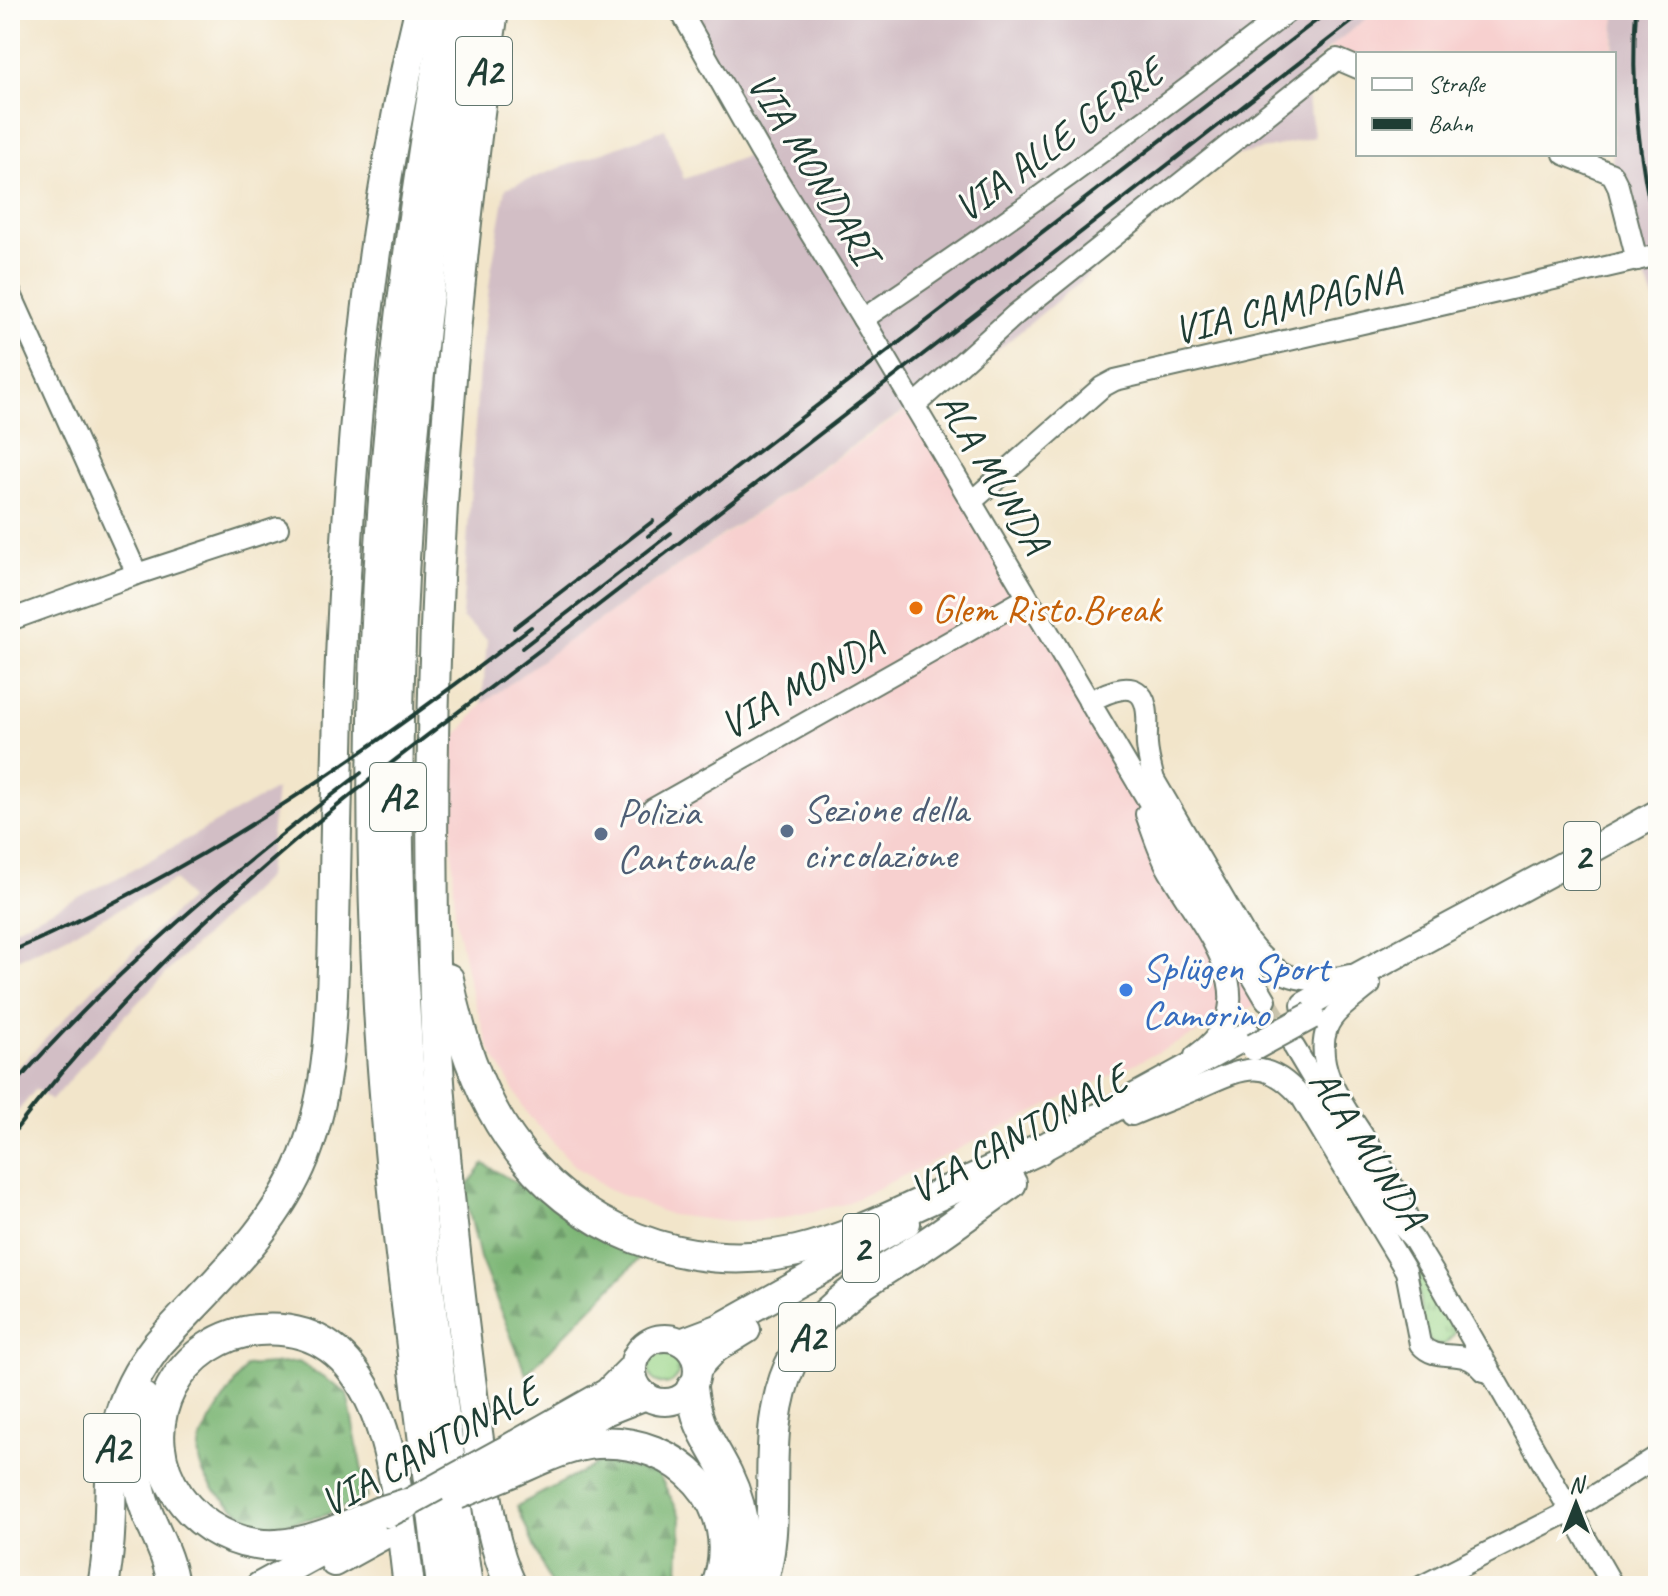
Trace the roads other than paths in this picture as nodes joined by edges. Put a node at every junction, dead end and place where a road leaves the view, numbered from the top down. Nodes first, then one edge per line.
1 (420, 10) edge
2 (448, 10) edge
3 (473, 10) edge
4 (493, 10) edge
5 (680, 10) edge
6 (1290, 10) edge
7 (1356, 67) edge
8 (1569, 156) edge
9 (1658, 255) edge
10 (1637, 260) junction
11 (10, 292) edge
12 (863, 319) junction
13 (914, 406) junction
14 (971, 502) junction
15 (278, 528) dead end
16 (137, 574) junction
17 (1027, 598) junction
18 (10, 620) edge
19 (1089, 702) junction
20 (1144, 779) junction
21 (653, 809) dead end
22 (1658, 813) edge
23 (432, 847) junction
24 (1368, 978) junction
25 (1266, 1000) tunnel mouth
26 (1294, 1047) tunnel mouth
27 (1127, 1108) junction
28 (1039, 1149) junction
29 (1011, 1183) junction
30 (1398, 1222) junction
31 (1413, 1239) junction
32 (1406, 1271) junction
33 (1462, 1323) junction
34 (173, 1327) junction
35 (681, 1342) junction
36 (1447, 1354) junction
37 (632, 1367) junction
38 (694, 1378) junction
39 (1497, 1388) junction
40 (646, 1396) junction
41 (1658, 1456) edge
42 (502, 1466) junction
43 (457, 1494) joint
44 (1570, 1511) junction
45 (387, 1518) junction
46 (103, 1586) edge
47 (173, 1586) edge
48 (259, 1586) edge
49 (292, 1586) edge
50 (409, 1586) edge
51 (442, 1586) edge
52 (467, 1586) edge
53 (511, 1586) edge
54 (717, 1586) edge
55 (739, 1586) edge
56 (761, 1586) edge
57 (1422, 1586) edge
58 (1613, 1586) edge

1 - 34 highway, A2
2 - 51 highway, A2
3 - 52 highway, A2
4 - 23 highway, A2
5 - 12 street, VIA MONDARI
6 - 12 street, VIA ALLE GERRE
7 - 13 street
8 - 10 street
9 - 10 street, VIA CAMPAGNA
10 - 14 street, VIA CAMPAGNA
11 - 16 street
12 - 13 street, ALA MUNDA
13 - 14 street, ALA MUNDA
14 - 17 street, ALA MUNDA
15 - 16 street
16 - 18 street
17 - 19 street, ALA MUNDA
17 - 21 street, VIA MONDA
19 - 20 street, ALA MUNDA
19 - 20 street, ALA MUNDA
20 - 24 street, ALA MUNDA
20 - 25 street, ALA MUNDA
20 - 27 street, ALA MUNDA
22 - 24 main road, VIA CANTONALE / 2
23 - 28 highway, A2
23 - 53 highway, A2
24 - 27 main road, VIA CANTONALE / 2
24 - 31 street, ALA MUNDA
26 - 30 street, ALA MUNDA
27 - 28 main road, VIA CANTONALE / 2
27 - 29 main road, VIA CANTONALE / 2
27 - 32 street, ALA MUNDA
28 - 35 main road, VIA CANTONALE / 2
29 - 38 main road, VIA CANTONALE / 2
29 - 56 highway, A2
30 - 31 street, ALA MUNDA
30 - 32 street, ALA MUNDA
31 - 33 street, ALA MUNDA
32 - 36 street, ALA MUNDA
33 - 36 street
33 - 39 street, ALA MUNDA
34 - 46 highway, A2
34 - 47 highway, A2
35 - 37 main road
35 - 38 main road
36 - 39 street, ALA MUNDA
37 - 40 main road
37 - 42 main road, VIA CANTONALE
38 - 40 main road
38 - 55 highway
39 - 44 street, ALA MUNDA
40 - 42 main road, VIA CANTONALE
41 - 44 street
42 - 43 highway, bridge
42 - 45 main road, VIA CANTONALE, bridge
42 - 54 highway
43 - 45 main road, VIA CANTONALE
44 - 57 street
44 - 58 street, ALA MUNDA
45 - 48 main road, VIA CANTONALE
45 - 49 main road, VIA CANTONALE
45 - 50 highway, A2

